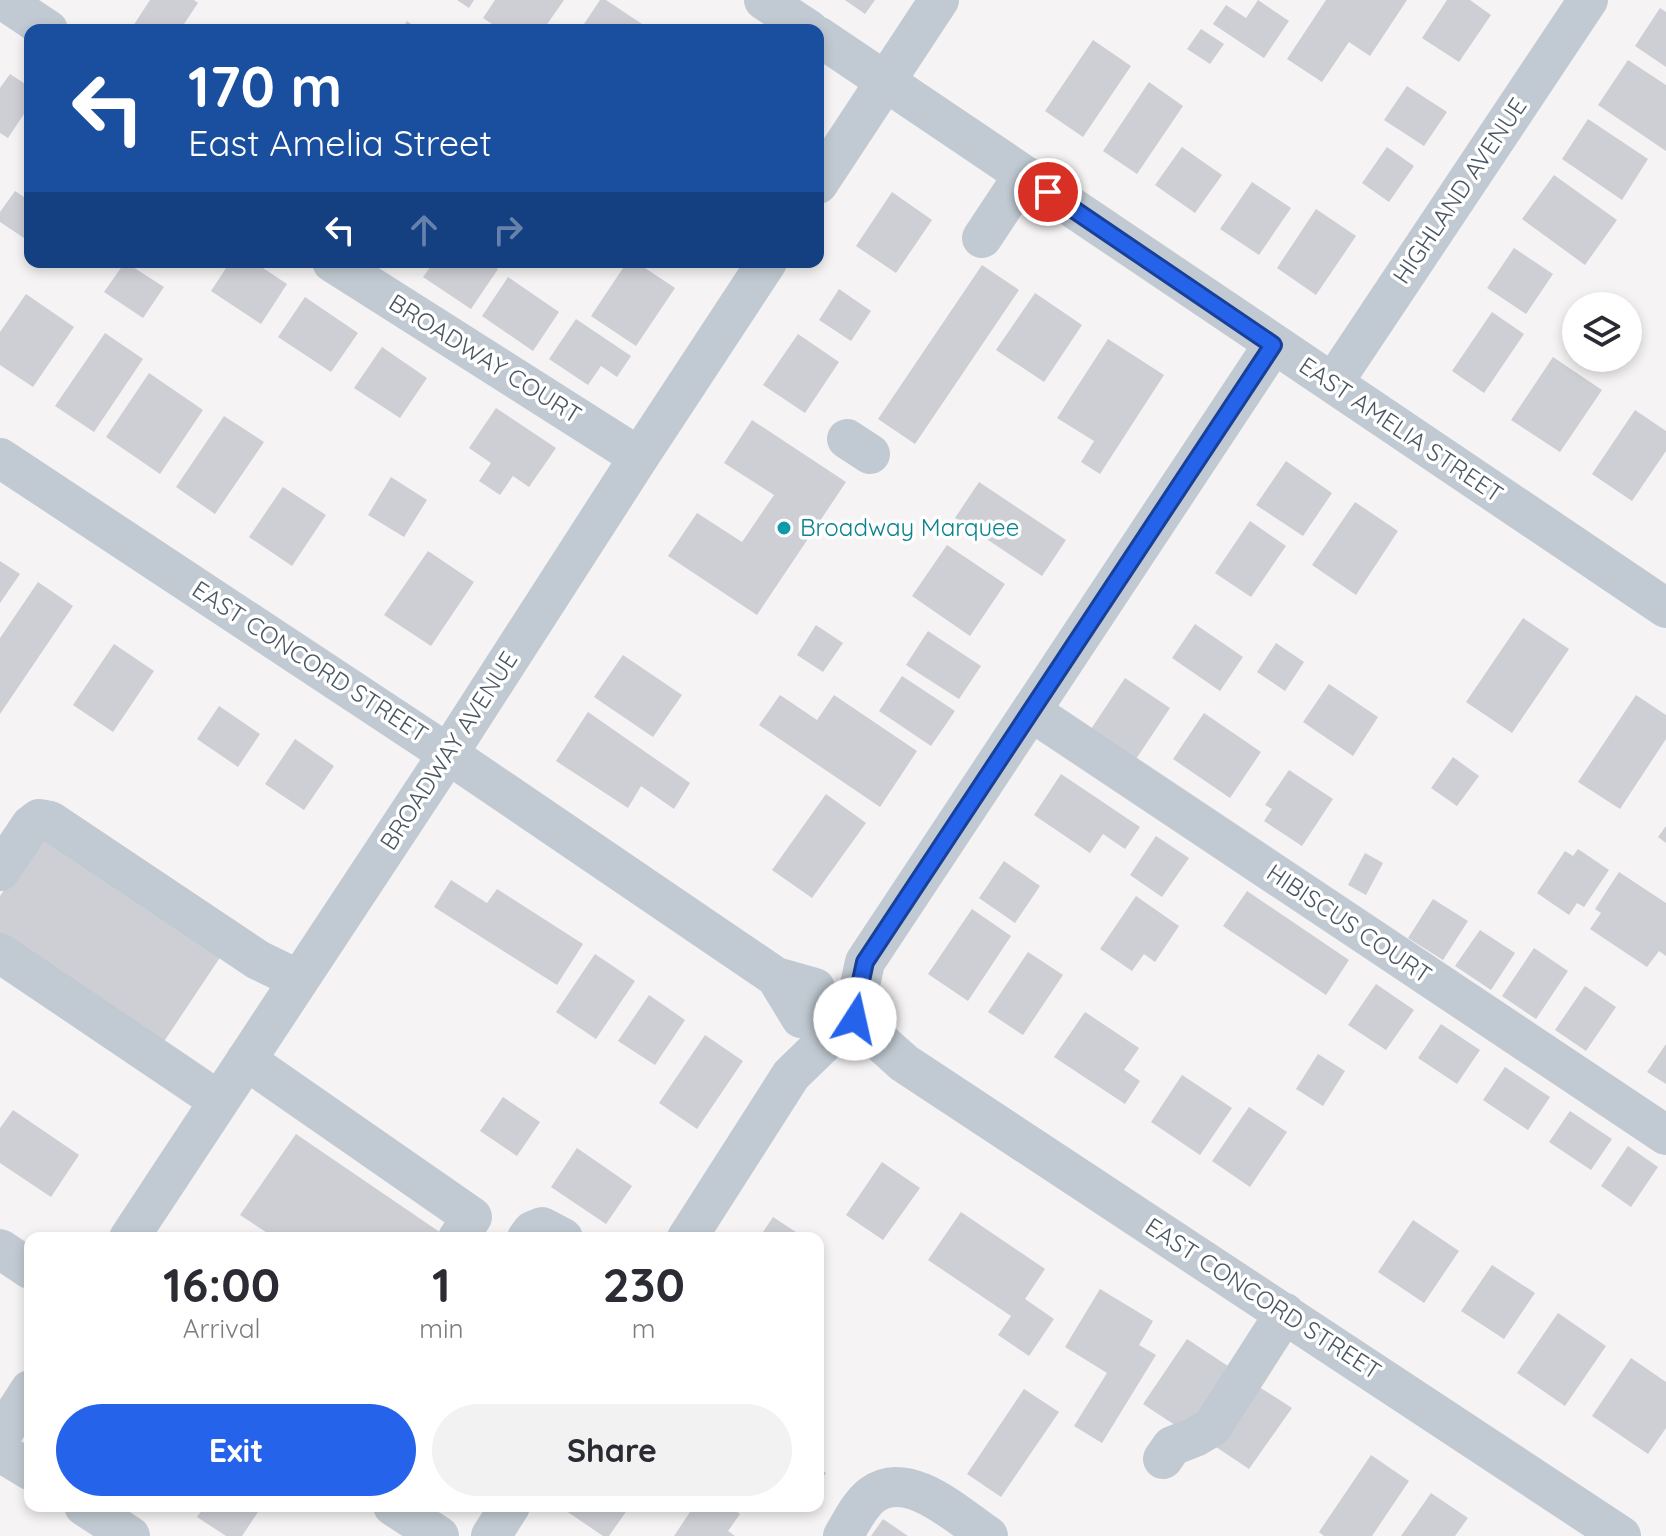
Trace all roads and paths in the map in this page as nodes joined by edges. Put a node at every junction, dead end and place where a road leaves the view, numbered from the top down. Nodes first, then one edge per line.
1 (3, 0) edge
2 (764, 0) edge
3 (939, 0) edge
4 (1588, 0) edge
5 (39, 24) edge
6 (800, 24) edge
7 (824, 40) edge
8 (886, 81) junction
9 (824, 175) edge
10 (1023, 176) junction
11 (982, 238) dead end
12 (341, 268) edge
13 (763, 268) edge
14 (1273, 345) junction
15 (1333, 383) junction
16 (639, 457) junction
17 (0, 458) edge
18 (1666, 608) edge
19 (1032, 712) junction
20 (448, 754) junction
21 (0, 871) edge
22 (0, 953) edge
23 (299, 980) junction
24 (827, 1016) junction
25 (246, 1060) junction
26 (219, 1101) junction
27 (1666, 1135) edge
28 (133, 1232) edge
29 (462, 1232) edge
30 (531, 1232) edge
31 (552, 1232) edge
32 (691, 1232) edge
33 (0, 1249) edge
34 (24, 1265) edge
35 (1285, 1313) junction
36 (24, 1399) edge
37 (0, 1437) edge
38 (0, 1452) edge
39 (1163, 1459) dead end
40 (24, 1466) edge
41 (93, 1512) edge
42 (402, 1512) edge
43 (506, 1512) edge
44 (130, 1536) edge
45 (439, 1536) edge
46 (491, 1536) edge
47 (843, 1536) edge
48 (988, 1536) edge
49 (1621, 1536) edge

1 - 5 street
2 - 6 street
3 - 8 street
4 - 15 street, HIGHLAND AVENUE
7 - 8 street, EAST AMELIA STREET
8 - 9 street
8 - 10 street, EAST AMELIA STREET
10 - 11 street
10 - 14 street, EAST AMELIA STREET
12 - 16 street, BROADWAY COURT
13 - 16 street, BROADWAY AVENUE
14 - 15 street, EAST AMELIA STREET
14 - 19 street
15 - 18 street, EAST AMELIA STREET
16 - 20 street, BROADWAY AVENUE
17 - 20 street, EAST CONCORD STREET
19 - 24 street
19 - 27 street, HIBISCUS COURT
20 - 23 street, BROADWAY AVENUE
20 - 24 street, EAST CONCORD STREET
21 - 23 street
22 - 26 street
23 - 25 street, BROADWAY AVENUE
24 - 32 street
24 - 35 street, EAST CONCORD STREET
25 - 26 street, BROADWAY AVENUE
25 - 29 street
26 - 28 street, BROADWAY AVENUE
30 - 31 street
33 - 34 street
35 - 39 street
35 - 49 street, EAST CONCORD STREET
36 - 37 street
38 - 40 street
41 - 44 street
42 - 45 street
43 - 46 street
47 - 48 street

